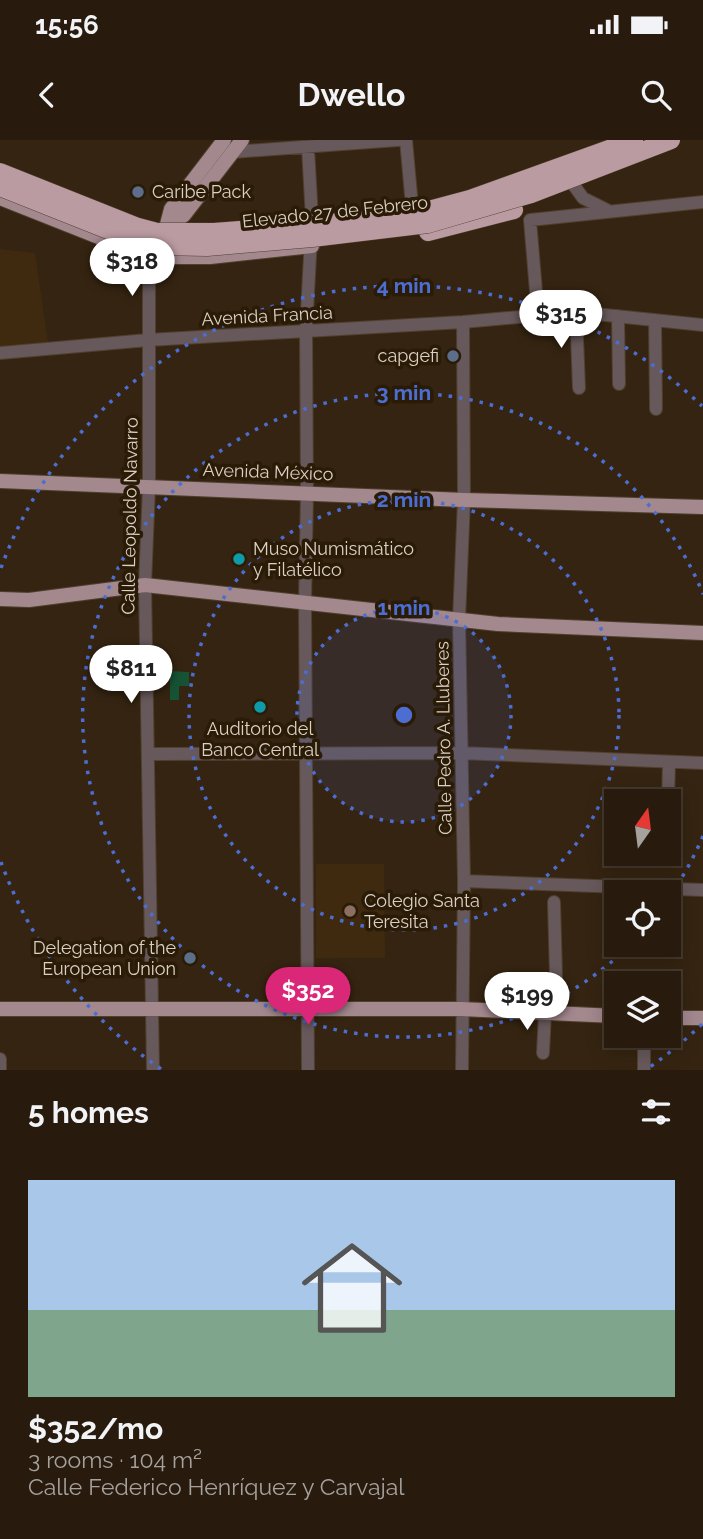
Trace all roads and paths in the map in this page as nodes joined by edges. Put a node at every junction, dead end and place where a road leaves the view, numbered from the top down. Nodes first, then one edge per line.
1 (398, 140) edge
2 (405, 140) edge
3 (609, 140) edge
4 (634, 140) edge
5 (671, 140) edge
6 (678, 140) edge
7 (365, 142) edge
8 (233, 144) edge
9 (308, 148) junction
10 (0, 163) edge
11 (0, 172) edge
12 (570, 180) junction
13 (0, 187) edge
14 (0, 198) edge
15 (90, 202) junction
16 (703, 202) edge
17 (412, 206) junction
18 (613, 211) junction
19 (312, 219) junction
20 (166, 228) junction
21 (79, 229) junction
22 (428, 232) junction
23 (312, 247) junction
24 (149, 257) junction
25 (576, 312) junction
26 (538, 315) junction
27 (618, 316) junction
28 (655, 320) junction
29 (463, 322) junction
30 (703, 325) edge
31 (306, 330) junction
32 (148, 340) junction
33 (0, 353) edge
34 (619, 384) dead end
35 (579, 388) dead end
36 (656, 410) dead end
37 (0, 481) edge
38 (149, 486) junction
39 (307, 494) junction
40 (464, 500) junction
41 (703, 507) edge
42 (145, 585) junction
43 (0, 599) edge
44 (305, 603) junction
45 (459, 620) junction
46 (703, 633) edge
47 (461, 753) junction
48 (148, 754) junction
49 (306, 755) junction
50 (669, 762) junction
51 (703, 763) edge
52 (668, 789) edge
53 (464, 881) junction
54 (703, 890) edge
55 (554, 902) dead end
56 (0, 1009) edge
57 (153, 1009) junction
58 (308, 1009) junction
59 (461, 1009) junction
60 (551, 1013) junction
61 (604, 1015) edge
62 (681, 1018) edge
63 (703, 1018) edge
64 (644, 1048) edge
65 (542, 1054) dead end
66 (0, 1059) edge
67 (0, 1070) edge
68 (153, 1070) edge
69 (308, 1070) edge
70 (463, 1070) edge
71 (644, 1070) edge

1 - 7 street
2 - 17 street
3 - 17 main road
4 - 11 highway, Elevado 27 de Febrero, bridge
5 - 13 highway, Elevado 27 de Febrero, bridge
6 - 12 main road
6 - 22 highway, bridge
7 - 9 street
8 - 9 street
8 - 20 main road
9 - 19 street
10 - 15 main road
12 - 18 street
12 - 22 main road
14 - 21 main road
15 - 20 main road
15 - 21 main road
16 - 18 street
17 - 19 main road
18 - 26 street
19 - 20 main road
19 - 23 street
20 - 24 main road
21 - 24 main road
22 - 23 main road
23 - 24 main road
23 - 31 street
24 - 32 street, Calle Leopoldo Navarro
25 - 26 street, Avenida Francia
25 - 27 street, Avenida Francia
25 - 35 street
26 - 29 street, Avenida Francia
27 - 28 street, Avenida Francia
27 - 34 street
28 - 30 street, Avenida Francia
28 - 36 street
29 - 31 street, Avenida Francia
29 - 40 street, Calle Pedro A. Lluberes
31 - 32 street, Avenida Francia
31 - 39 street
32 - 33 street, Avenida Francia
32 - 38 street, Calle Leopoldo Navarro
37 - 38 main road, Avenida México
38 - 39 main road, Avenida México
38 - 42 street, Calle Leopoldo Navarro
39 - 40 main road, Avenida México
39 - 44 street
40 - 41 main road, Avenida México
40 - 45 street, Calle Pedro A. Lluberes
42 - 43 main road
42 - 44 main road
42 - 48 street, Calle Leopoldo Navarro
44 - 45 main road
44 - 49 street
45 - 46 main road
45 - 47 street, Calle Pedro A. Lluberes
47 - 49 street
47 - 50 street
47 - 53 street, Calle Pedro A. Lluberes
48 - 49 street
48 - 57 street, Calle Leopoldo Navarro
49 - 58 street
50 - 51 street
50 - 52 street
53 - 54 street
53 - 59 street, Calle Pedro A. Lluberes
55 - 60 street
56 - 57 main road
57 - 58 main road
57 - 68 street, Calle Leopoldo Navarro
58 - 59 main road
58 - 69 street
59 - 60 main road
59 - 70 street, Calle Pedro A. Lluberes
60 - 61 main road
60 - 65 street
62 - 63 main road
64 - 71 street
66 - 67 street

